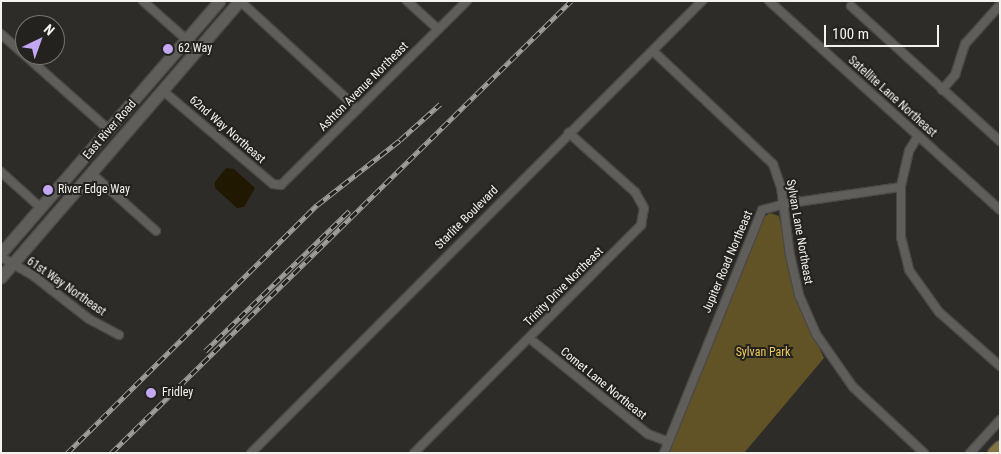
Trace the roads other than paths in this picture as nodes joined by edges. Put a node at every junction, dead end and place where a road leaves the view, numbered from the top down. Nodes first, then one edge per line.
1 (142, 1) edge
2 (219, 1) edge
3 (239, 1) edge
4 (407, 1) edge
5 (466, 1) edge
6 (702, 1) edge
7 (769, 1) edge
8 (1000, 5) edge
9 (851, 6) dead end
10 (438, 29) junction
11 (1, 34) edge
12 (186, 40) junction
13 (197, 49) junction
14 (653, 51) junction
15 (162, 90) junction
16 (942, 90) junction
17 (358, 109) junction
18 (109, 130) junction
19 (569, 132) junction
20 (918, 136) junction
21 (1000, 141) edge
22 (1, 172) edge
23 (91, 173) junction
24 (276, 186) joint
25 (901, 187) junction
26 (784, 204) junction
27 (41, 208) junction
28 (1000, 210) edge
29 (156, 231) dead end
30 (1, 255) edge
31 (13, 264) junction
32 (1, 277) edge
33 (118, 335) dead end
34 (529, 338) junction
35 (1000, 366) edge
36 (1000, 420) edge
37 (666, 441) junction
38 (1000, 447) edge
39 (251, 453) edge
40 (414, 453) edge
41 (664, 453) edge
42 (924, 453) edge
43 (970, 453) edge
44 (994, 453) edge

1 - 12 street
2 - 12 main road, East River Road
3 - 13 main road, East River Road
3 - 17 street
4 - 10 street
5 - 10 street, Ashton Avenue Northeast
6 - 14 street, Starlite Boulevard
7 - 20 street, Satellite Lane Northeast
8 - 16 street
9 - 16 street
10 - 17 street, Ashton Avenue Northeast
11 - 18 street
12 - 13 street
12 - 18 main road, East River Road
13 - 15 main road, East River Road
14 - 19 street, Starlite Boulevard
14 - 26 street, Sylvan Lane Northeast
15 - 23 main road, East River Road
15 - 24 street, 62nd Way Northeast
16 - 21 street
17 - 24 street, Ashton Avenue Northeast
18 - 27 main road, East River Road
19 - 34 street, Trinity Drive Northeast
19 - 39 street, Starlite Boulevard
20 - 25 street
20 - 28 street, Satellite Lane Northeast
22 - 27 street
23 - 29 street
23 - 31 main road, East River Road
25 - 26 street, Jupiter Road Northeast
25 - 35 street
26 - 37 street, Jupiter Road Northeast
26 - 42 street, Sylvan Lane Northeast
27 - 30 main road, East River Road
30 - 31 street, 61st Way Northeast
31 - 32 main road, East River Road
31 - 33 street, 61st Way Northeast
34 - 37 street, Comet Lane Northeast
34 - 40 street, Trinity Drive Northeast
36 - 43 street
37 - 41 street, Jupiter Road Northeast
38 - 44 main road

